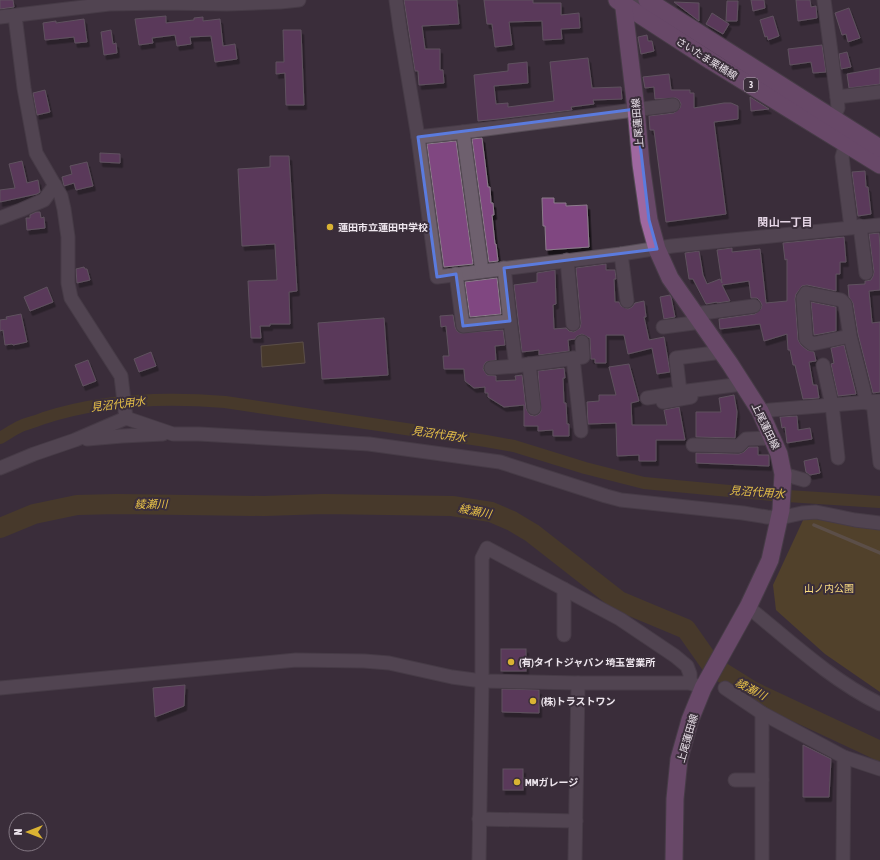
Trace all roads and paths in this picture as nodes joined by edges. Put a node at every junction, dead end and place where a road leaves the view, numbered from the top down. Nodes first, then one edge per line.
1 (299, 0) edge
2 (396, 0) edge
3 (647, 0) edge
4 (824, 0) edge
5 (280, 1) edge
6 (625, 1) edge
7 (109, 2) edge
8 (15, 16) junction
9 (0, 17) edge
10 (880, 92) edge
11 (837, 97) junction
12 (673, 105) dead end
13 (636, 110) junction
14 (833, 118) junction
15 (463, 132) junction
16 (418, 137) junction
17 (846, 144) junction
18 (880, 148) edge
19 (880, 165) edge
20 (55, 185) junction
21 (0, 218) edge
22 (880, 225) edge
23 (856, 226) junction
24 (658, 249) junction
25 (620, 254) junction
26 (567, 260) junction
27 (504, 268) junction
28 (482, 271) junction
29 (866, 273) dead end
30 (456, 274) junction
31 (627, 301) dead end
32 (754, 306) dead end
33 (698, 318) junction
34 (510, 321) junction
35 (573, 324) dead end
36 (663, 327) dead end
37 (850, 336) junction
38 (582, 342) dead end
39 (722, 352) junction
40 (573, 358) junction
41 (529, 364) junction
42 (823, 365) dead end
43 (516, 366) junction
44 (492, 368) dead end
45 (744, 387) junction
46 (680, 392) junction
47 (647, 398) dead end
48 (663, 402) dead end
49 (873, 402) edge
50 (832, 405) junction
51 (534, 408) dead end
52 (760, 411) junction
53 (125, 414) junction
54 (581, 431) dead end
55 (173, 434) junction
56 (772, 438) junction
57 (75, 440) junction
58 (692, 445) dead end
59 (838, 458) dead end
60 (880, 463) edge
61 (0, 468) edge
62 (784, 477) junction
63 (804, 480) dead end
64 (780, 514) junction
65 (880, 523) edge
66 (564, 589) junction
67 (748, 607) junction
68 (564, 635) dead end
69 (482, 681) junction
70 (701, 682) junction
71 (578, 683) junction
72 (0, 688) edge
73 (725, 688) dead end
74 (875, 701) edge
75 (762, 713) junction
76 (844, 757) junction
77 (880, 769) edge
78 (735, 780) dead end
79 (762, 780) junction
80 (479, 819) junction
81 (576, 821) junction
82 (479, 860) edge
83 (575, 860) edge
84 (674, 860) edge
85 (762, 860) edge
86 (843, 860) edge

1 - 5 street
2 - 16 street
3 - 14 main road, さいたま栗橋線 / 3
4 - 11 street
5 - 7 street
6 - 13 main road, 上尾蓮田線
6 - 17 main road, さいたま栗橋線 / 3
7 - 8 street
8 - 9 street
8 - 20 street
10 - 11 street
11 - 14 street
12 - 13 street
13 - 15 street
13 - 24 main road, 上尾蓮田線
14 - 18 main road, さいたま栗橋線 / 3
15 - 16 street
15 - 28 street
16 - 30 street
17 - 19 main road, さいたま栗橋線 / 3
17 - 23 street
20 - 21 street
20 - 53 street
22 - 23 street
23 - 24 street
23 - 29 street
24 - 25 street
24 - 33 main road, 上尾蓮田線
25 - 26 street
25 - 31 street
26 - 27 street
26 - 35 street
27 - 28 street
27 - 34 street
28 - 30 street
30 - 34 street
32 - 33 street
33 - 36 street
33 - 39 main road, 上尾蓮田線
34 - 43 street
37 - 37 street
37 - 49 street
38 - 40 street
39 - 45 main road, 上尾蓮田線
39 - 46 street
40 - 41 street
40 - 54 street
41 - 43 street
41 - 51 street
42 - 50 street
43 - 44 street
45 - 46 street
45 - 48 street
45 - 52 main road, 上尾蓮田線
46 - 47 street
49 - 50 street
49 - 60 street
50 - 52 street
50 - 59 street
52 - 56 main road, 上尾蓮田線
53 - 55 street
53 - 57 street
55 - 57 street
55 - 64 street
56 - 58 street
56 - 62 main road, 上尾蓮田線
57 - 61 street
62 - 63 street
62 - 64 main road, 上尾蓮田線
64 - 65 street
64 - 67 main road, 上尾蓮田線
66 - 68 street
66 - 69 street
66 - 70 street
67 - 70 main road, 上尾蓮田線
67 - 74 street
69 - 71 street
69 - 72 street
69 - 80 street
70 - 71 street
70 - 84 main road, 上尾蓮田線
71 - 81 street
73 - 75 street
75 - 76 street
75 - 79 street
76 - 77 street
76 - 86 street
78 - 79 street
79 - 85 street
80 - 81 street
80 - 82 street
81 - 83 street

